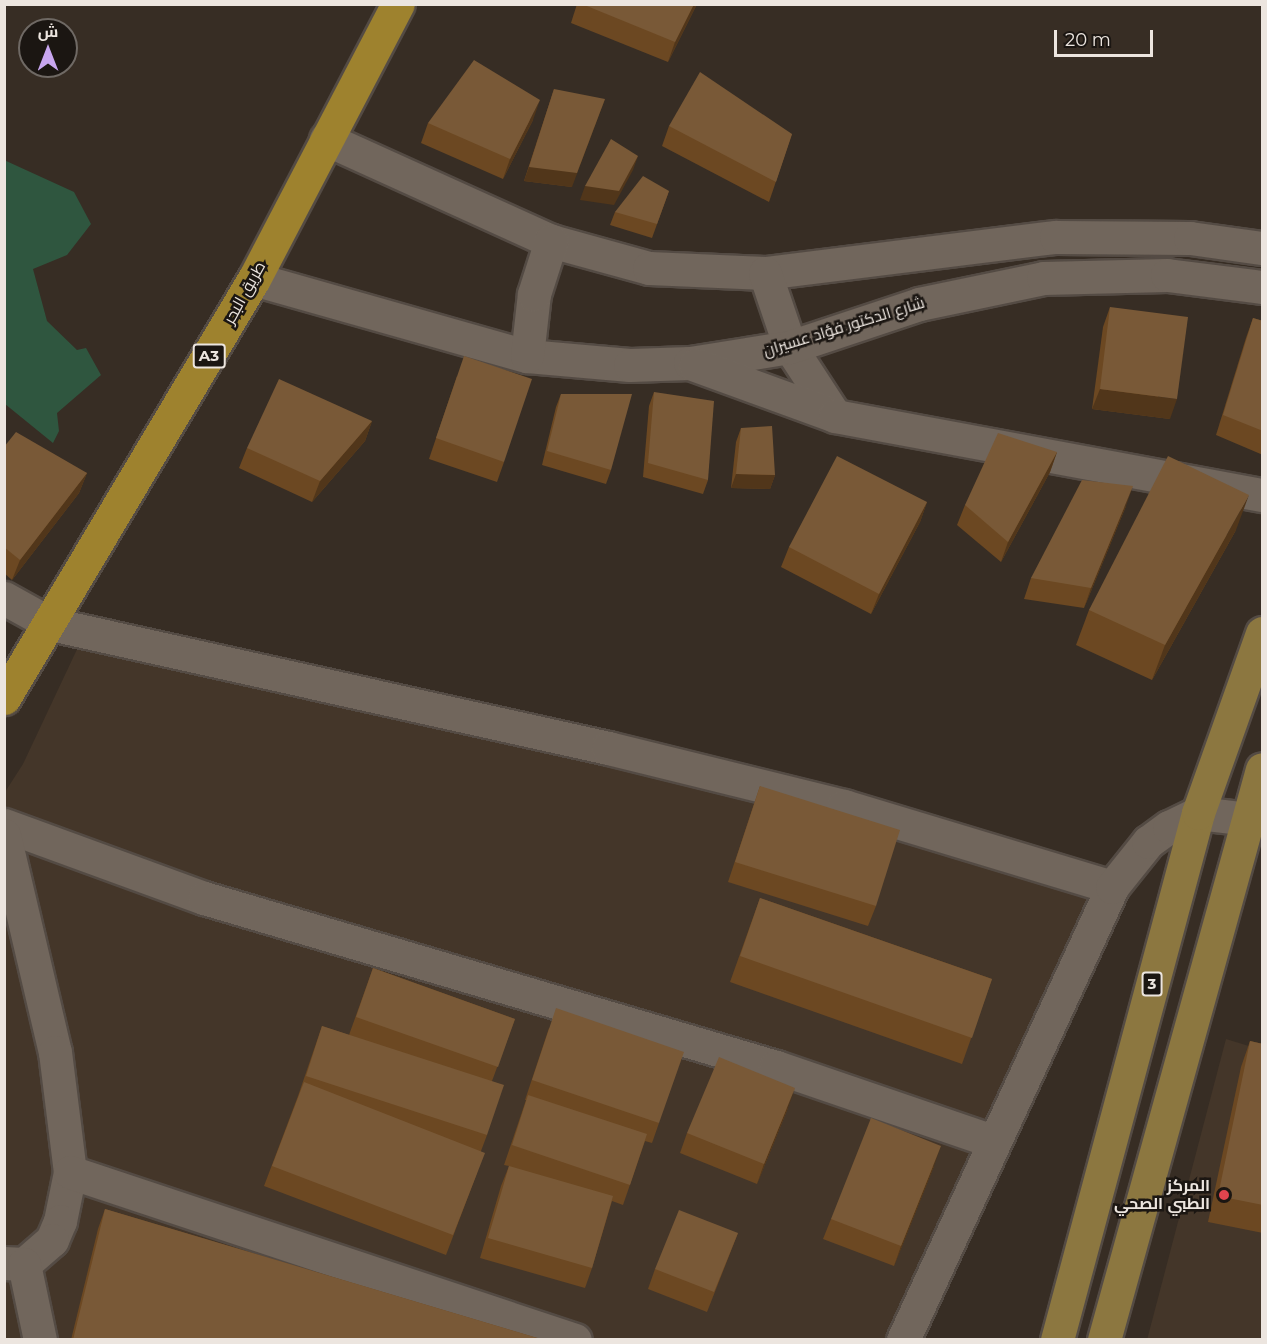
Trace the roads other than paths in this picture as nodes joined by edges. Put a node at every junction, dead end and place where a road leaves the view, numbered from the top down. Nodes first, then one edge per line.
1 (398, 4) edge
2 (326, 139) junction
3 (551, 242) junction
4 (1263, 248) edge
5 (765, 273) junction
6 (254, 279) junction
7 (1263, 287) edge
8 (790, 347) junction
9 (527, 356) junction
10 (690, 363) junction
11 (836, 416) junction
12 (1263, 495) edge
13 (4, 598) edge
14 (51, 624) junction
15 (1263, 633) edge
16 (15, 668) edge
17 (4, 698) edge
18 (1263, 769) edge
19 (1198, 813) junction
20 (1248, 819) junction
21 (4, 825) edge
22 (4, 834) edge
23 (1112, 887) junction
24 (992, 1141) junction
25 (70, 1172) junction
26 (14, 1264) edge
27 (1112, 1338) edge
28 (40, 1340) edge
29 (575, 1340) edge
30 (903, 1340) edge
31 (1057, 1340) edge

1 - 2 highway, طريق البحر / A3
2 - 3 street
2 - 6 highway, طريق البحر / A3
3 - 5 street
3 - 9 street
4 - 5 street
5 - 8 street
6 - 9 street, شارع الدكتور فؤاد عسيران
6 - 14 highway, طريق البحر / A3
7 - 8 street, شارع الدكتور فؤاد عسيران
8 - 10 street, شارع الدكتور فؤاد عسيران
8 - 11 street
9 - 10 street, شارع الدكتور فؤاد عسيران
10 - 11 street
11 - 12 street
13 - 14 street
14 - 16 highway, طريق البحر / A3
14 - 23 street
15 - 19 main road, 3
16 - 17 highway, طريق البحر / A3
18 - 20 main road
19 - 20 street
19 - 23 street
19 - 31 main road, 3
20 - 27 main road
21 - 24 street
22 - 25 street
23 - 24 street
24 - 30 street
25 - 26 street
25 - 29 street
26 - 28 street

